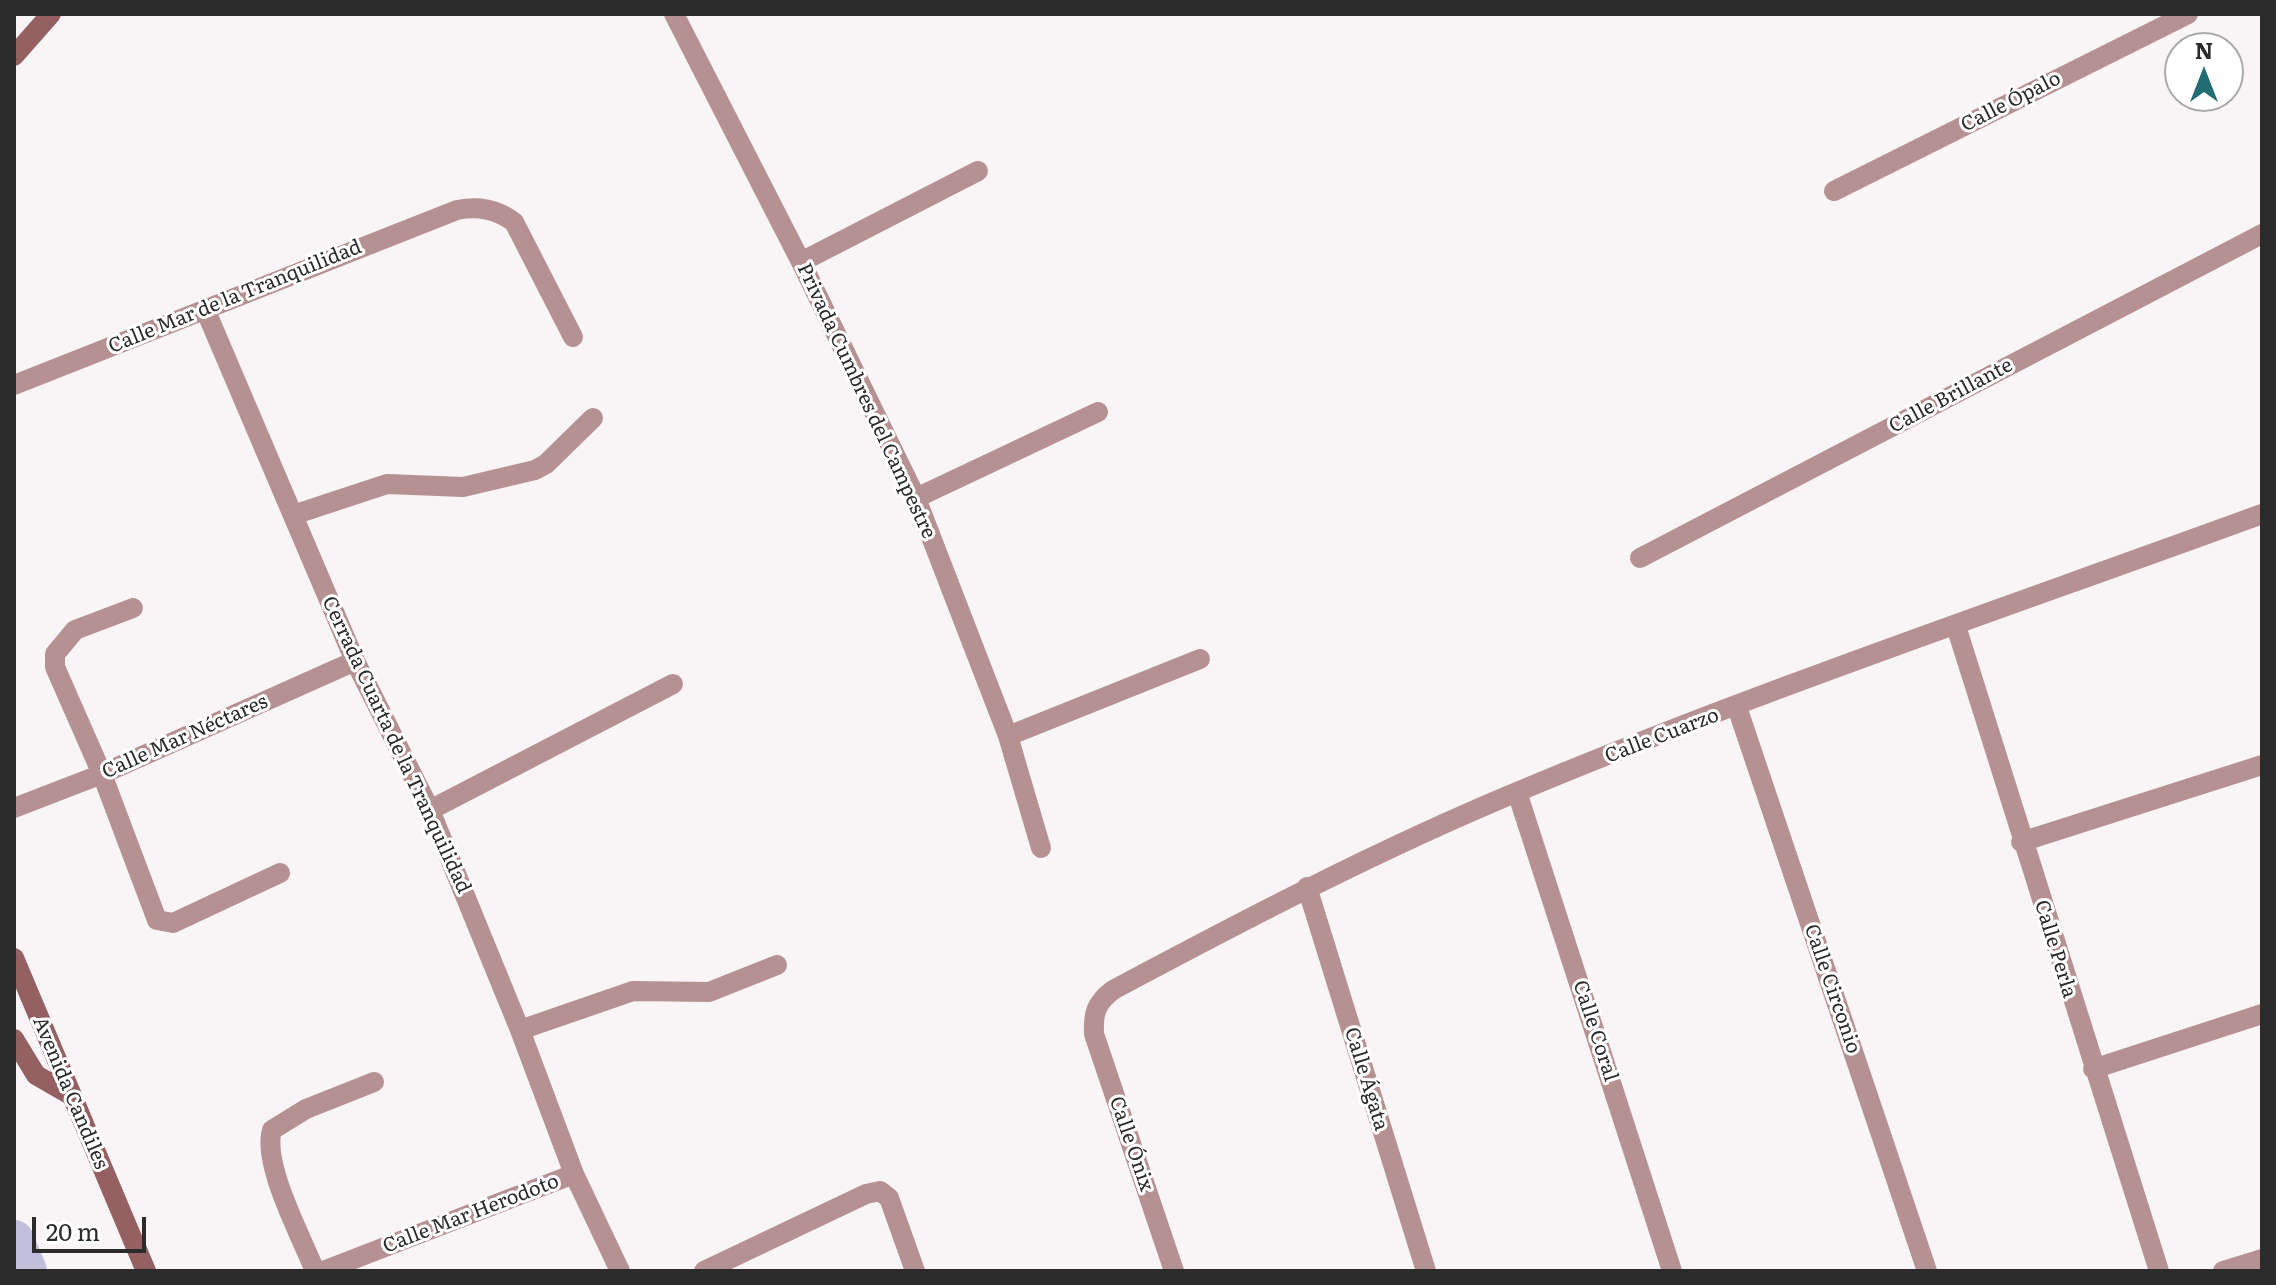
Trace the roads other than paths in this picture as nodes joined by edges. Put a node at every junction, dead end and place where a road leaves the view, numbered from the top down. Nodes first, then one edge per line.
1 (51, 14) edge
2 (674, 14) edge
3 (2188, 14) edge
4 (14, 56) edge
5 (978, 171) dead end
6 (1834, 191) dead end
7 (2262, 234) edge
8 (801, 262) junction
9 (205, 309) junction
10 (573, 337) dead end
11 (14, 385) edge
12 (1098, 412) dead end
13 (593, 418) dead end
14 (916, 498) junction
15 (2262, 514) edge
16 (293, 515) junction
17 (1640, 558) dead end
18 (133, 608) dead end
19 (1956, 626) junction
20 (1200, 659) dead end
21 (355, 661) junction
22 (673, 684) dead end
23 (1737, 707) junction
24 (1008, 736) junction
25 (2262, 765) edge
26 (102, 774) junction
27 (1517, 792) junction
28 (14, 808) edge
29 (430, 810) junction
30 (2021, 842) junction
31 (1041, 848) dead end
32 (280, 873) dead end
33 (1307, 887) junction
34 (14, 958) edge
35 (777, 965) dead end
36 (2262, 1014) edge
37 (1093, 1017) joint
38 (520, 1030) junction
39 (14, 1039) edge
40 (2093, 1069) junction
41 (374, 1082) dead end
42 (69, 1094) junction
43 (574, 1174) junction
44 (2262, 1259) edge
45 (146, 1271) edge
46 (315, 1271) edge
47 (323, 1271) edge
48 (620, 1271) edge
49 (704, 1271) edge
50 (915, 1271) edge
51 (1174, 1271) edge
52 (1426, 1271) edge
53 (1672, 1271) edge
54 (1927, 1271) edge
55 (2159, 1271) edge
56 (2223, 1271) edge

1 - 4 main road
2 - 8 street, Privada Cumbres del Campestre
3 - 6 street, Calle Ópalo
5 - 8 street
7 - 17 street, Calle Brillante
8 - 14 street, Privada Cumbres del Campestre
9 - 10 street, Calle Mar de la Tranquilidad
9 - 11 street, Calle Mar de la Tranquilidad
9 - 16 street, Cerrada Cuarta de la Tranquilidad
12 - 14 street
13 - 16 street
14 - 24 street, Privada Cumbres del Campestre
15 - 19 street, Calle Cuarzo
16 - 21 street, Cerrada Cuarta de la Tranquilidad
18 - 26 street
19 - 23 street, Calle Cuarzo
19 - 30 street, Calle Perla
20 - 24 street
21 - 26 street, Calle Mar Néctares
21 - 29 street, Cerrada Cuarta de la Tranquilidad
22 - 29 street
23 - 27 street, Calle Cuarzo
23 - 54 street, Calle Circonio
24 - 31 street, Privada Cumbres del Campestre
25 - 30 street
26 - 28 street, Calle Mar Néctares
26 - 32 street
27 - 33 street, Calle Cuarzo
27 - 53 street, Calle Coral
29 - 38 street, Cerrada Cuarta de la Tranquilidad
30 - 40 street, Calle Perla
33 - 37 street, Calle Cuarzo
33 - 52 street, Calle Ágata
34 - 42 main road, Avenida Candiles
35 - 38 street
36 - 40 street
37 - 51 street, Calle Ónix
38 - 43 street, Cerrada Cuarta de la Tranquilidad
39 - 42 main road
40 - 55 street, Calle Perla
41 - 46 street
42 - 45 main road, Avenida Candiles
43 - 47 street, Calle Mar Herodoto
43 - 48 street, Cerrada Cuarta de la Tranquilidad
44 - 56 street
49 - 50 street

